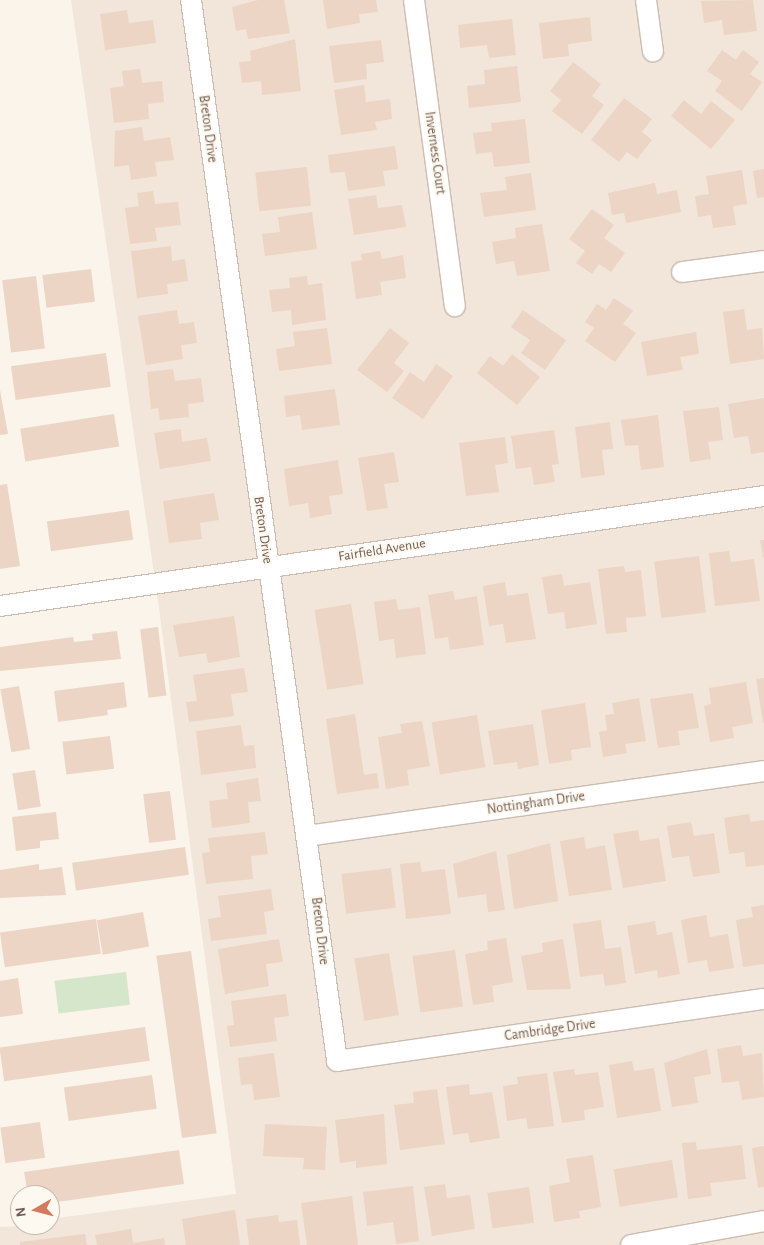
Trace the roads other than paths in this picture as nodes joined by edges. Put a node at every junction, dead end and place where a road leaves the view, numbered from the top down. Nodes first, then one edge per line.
1 (191, 0) edge
2 (414, 0) edge
3 (646, 0) edge
4 (653, 52) dead end
5 (764, 261) edge
6 (682, 272) dead end
7 (455, 306) dead end
8 (764, 496) edge
9 (268, 568) junction
10 (0, 606) edge
11 (764, 771) edge
12 (307, 836) junction
13 (764, 1000) edge
14 (337, 1060) joint
15 (764, 1221) edge
16 (631, 1245) edge

1 - 9 street, Breton Drive
2 - 7 street, Inverness Court
3 - 4 street
5 - 6 street
8 - 9 street, Fairfield Avenue
9 - 10 street, Fairfield Avenue
9 - 12 street, Breton Drive
11 - 12 street, Nottingham Drive
12 - 14 street, Breton Drive
13 - 14 street, Cambridge Drive
15 - 16 street

